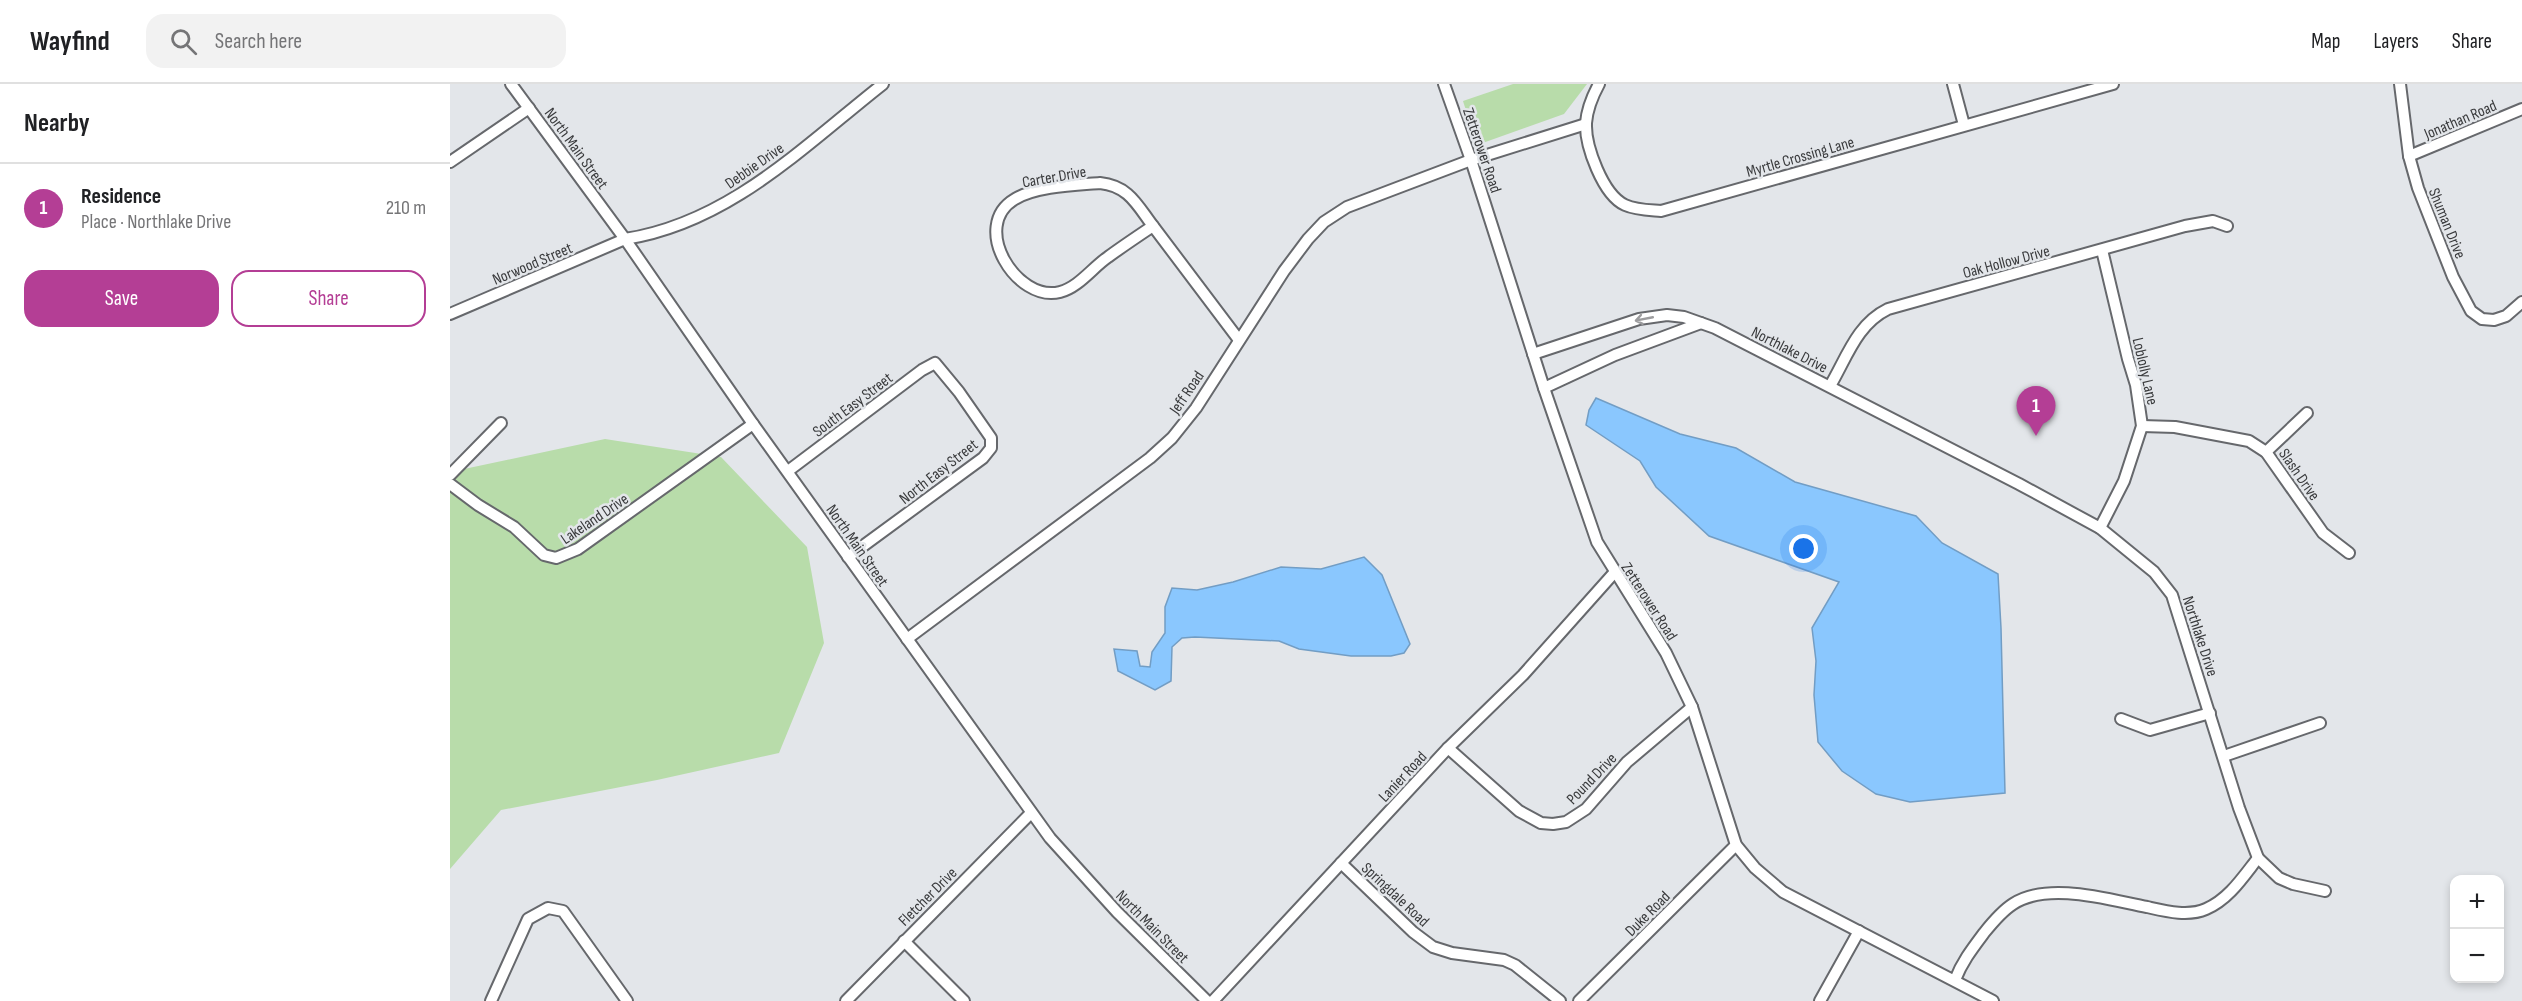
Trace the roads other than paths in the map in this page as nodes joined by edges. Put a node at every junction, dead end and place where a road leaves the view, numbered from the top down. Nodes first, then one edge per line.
1 (512, 84) edge
2 (884, 84) edge
3 (1444, 84) edge
4 (1599, 84) edge
5 (1953, 84) edge
6 (2113, 84) edge
7 (2400, 84) edge
8 (529, 108) junction
9 (2522, 109) edge
10 (1586, 124) junction
11 (1964, 125) junction
12 (2409, 156) junction
13 (1471, 160) junction
14 (450, 162) edge
15 (1154, 226) junction
16 (2227, 226) dead end
17 (625, 239) junction
18 (2102, 250) junction
19 (2522, 302) edge
20 (450, 314) edge
21 (1701, 323) junction
22 (1239, 340) junction
23 (1533, 354) junction
24 (935, 363) joint
25 (1830, 386) junction
26 (1544, 388) junction
27 (2307, 413) dead end
28 (501, 423) dead end
29 (753, 424) junction
30 (2142, 426) junction
31 (2266, 452) junction
32 (788, 471) junction
33 (450, 475) edge
34 (450, 484) edge
35 (2100, 528) junction
36 (2349, 553) dead end
37 (848, 557) junction
38 (1614, 573) junction
39 (907, 639) junction
40 (1692, 707) junction
41 (2210, 713) junction
42 (2121, 719) dead end
43 (2320, 723) dead end
44 (1448, 748) junction
45 (2224, 756) junction
46 (1031, 813) junction
47 (1736, 845) junction
48 (2258, 858) junction
49 (1341, 863) junction
50 (2325, 891) dead end
51 (1859, 931) junction
52 (904, 941) junction
53 (1955, 980) junction
54 (491, 1001) edge
55 (627, 1001) edge
56 (846, 1001) edge
57 (964, 1001) edge
58 (1207, 1001) edge
59 (1213, 1001) edge
60 (1560, 1001) edge
61 (1578, 1001) edge
62 (1820, 1001) edge
63 (1993, 1001) edge

1 - 8 street, North Main Street
2 - 17 street, Debbie Drive
3 - 13 street, Zetterower Road
4 - 10 street, Myrtle Crossing Lane
5 - 11 street
6 - 11 street, Myrtle Crossing Lane
7 - 12 street, Shuman Drive
8 - 14 street
8 - 17 street, North Main Street
9 - 12 street, Jonathan Road
10 - 11 street, Myrtle Crossing Lane
10 - 13 street, Jeff Road
12 - 19 street, Shuman Drive
13 - 22 street, Jeff Road
13 - 23 street, Zetterower Road
15 - 15 street, Carter Drive
15 - 22 street, Carter Drive
16 - 18 street, Oak Hollow Drive
17 - 20 street, Norwood Street
17 - 29 street, North Main Street
18 - 25 street, Oak Hollow Drive
18 - 30 street, Loblolly Lane
21 -> 23 street, Northlake Drive
21 - 25 street, Northlake Drive
21 - 26 street
22 - 39 street, Jeff Road
23 - 26 street, Zetterower Road
24 - 32 street, South Easy Street
24 - 37 street, North Easy Street
25 - 35 street, Northlake Drive
26 - 38 street, Zetterower Road
27 - 31 street
28 - 33 street
29 - 32 street, North Main Street
29 - 34 street, Lakeland Drive
30 - 31 street, Slash Drive
30 - 35 street, Loblolly Lane
31 - 36 street, Slash Drive
32 - 37 street, North Main Street
35 - 41 street, Northlake Drive
37 - 39 street, North Main Street
38 - 40 street, Zetterower Road
38 - 44 street, Lanier Road
39 - 46 street, North Main Street
40 - 44 street, Pound Drive
40 - 47 street, Zetterower Road
41 - 42 street
41 - 45 street, Northlake Drive
43 - 45 street
44 - 49 street, Lanier Road
45 - 48 street, Northlake Drive
46 - 52 street, Fletcher Drive
46 - 58 street, North Main Street
47 - 51 street, Zetterower Road
47 - 61 street, Duke Road
48 - 50 street
48 - 53 street
49 - 59 street, Lanier Road
49 - 60 street, Springdale Road
51 - 53 street, Zetterower Road
51 - 62 street
52 - 56 street, Fletcher Drive
52 - 57 street
53 - 63 street, Zetterower Road
54 - 55 street

